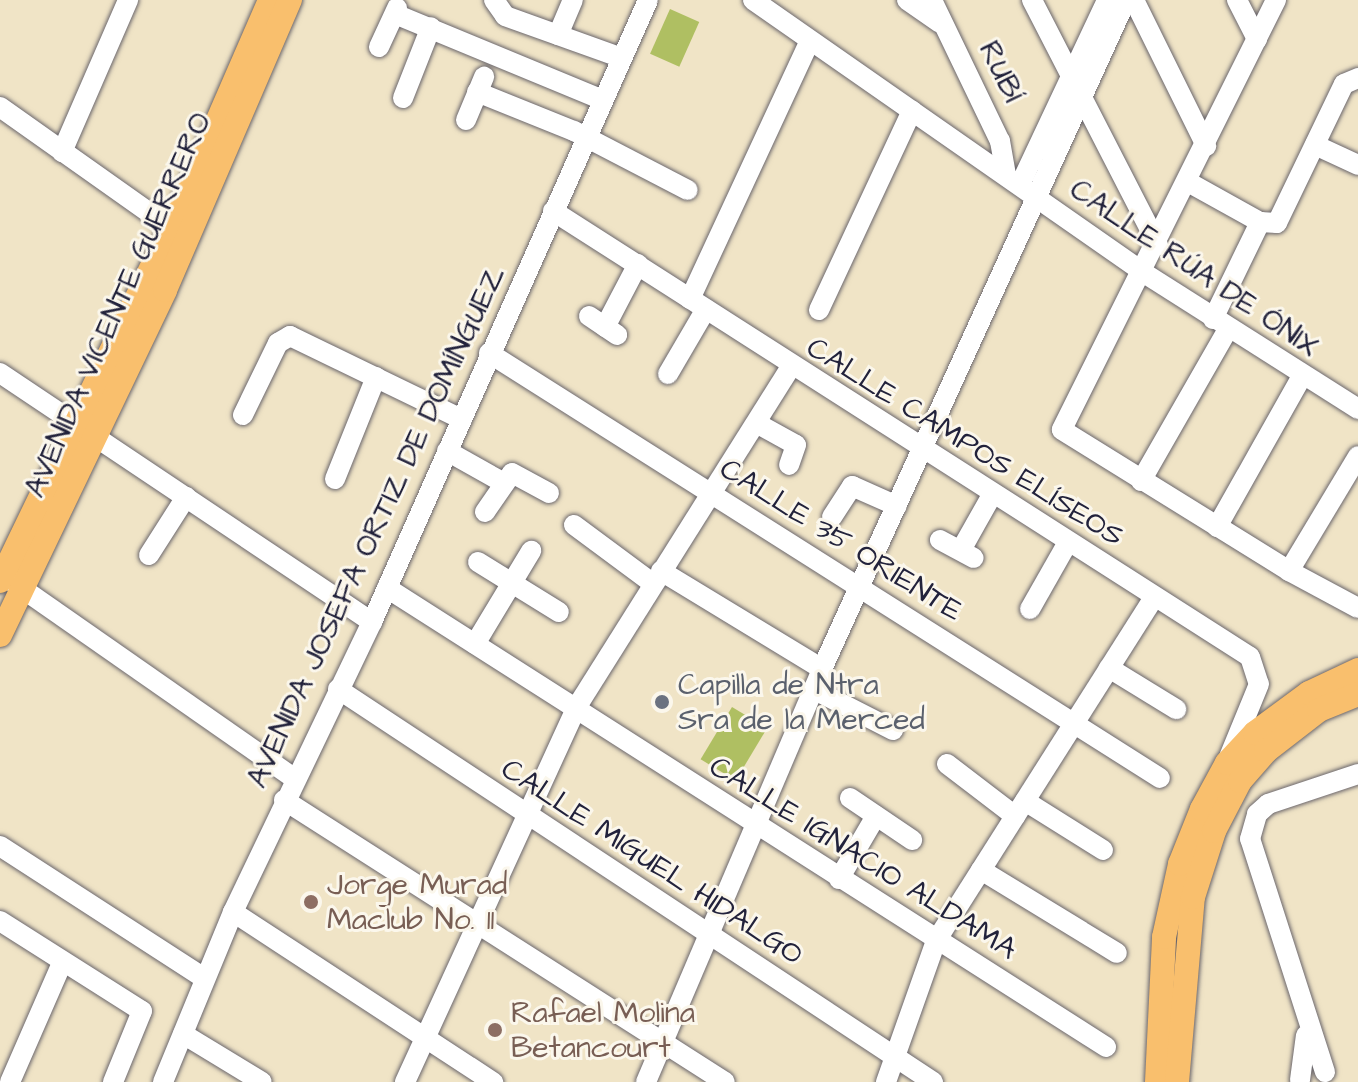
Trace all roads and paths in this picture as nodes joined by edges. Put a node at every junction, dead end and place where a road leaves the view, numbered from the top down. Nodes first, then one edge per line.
1 (128, 0) edge
2 (270, 0) edge
3 (290, 0) edge
4 (573, 0) edge
5 (648, 0) edge
6 (753, 0) edge
7 (907, 0) edge
8 (932, 0) edge
9 (1032, 0) edge
10 (1107, 0) edge
11 (1126, 0) edge
12 (1134, 0) edge
13 (1237, 0) edge
14 (1276, 0) edge
15 (494, 4) edge
16 (945, 26) junction
17 (431, 27) junction
18 (558, 35) junction
19 (1257, 39) junction
20 (810, 40) junction
21 (379, 47) dead end
22 (622, 58) junction
23 (1071, 78) junction
24 (1355, 78) edge
25 (403, 98) dead end
26 (603, 100) junction
27 (1082, 101) junction
28 (0, 107) edge
29 (912, 111) junction
30 (466, 120) dead end
31 (586, 137) junction
32 (1315, 145) junction
33 (1206, 146) junction
34 (215, 147) junction
35 (62, 152) junction
36 (1358, 165) edge
37 (1013, 180) junction
38 (1188, 182) junction
39 (688, 190) dead end
40 (1039, 199) junction
41 (553, 211) junction
42 (1268, 222) junction
43 (171, 228) junction
44 (1158, 245) junction
45 (638, 264) junction
46 (1144, 273) junction
47 (698, 304) junction
48 (819, 310) dead end
49 (1221, 324) junction
50 (604, 326) dead end
51 (489, 353) junction
52 (791, 367) junction
53 (0, 373) edge
54 (668, 374) dead end
55 (376, 377) junction
56 (1301, 378) junction
57 (1358, 409) edge
58 (243, 415) dead end
59 (462, 419) junction
60 (758, 424) junction
61 (88, 431) junction
62 (447, 451) junction
63 (923, 451) junction
64 (1358, 456) edge
65 (789, 465) dead end
66 (335, 479) dead end
67 (1141, 481) junction
68 (504, 483) junction
69 (549, 493) dead end
70 (712, 494) junction
71 (992, 495) junction
72 (186, 497) junction
73 (897, 506) junction
74 (485, 512) dead end
75 (832, 517) dead end
76 (574, 525) dead end
77 (1217, 527) junction
78 (940, 540) dead end
79 (1068, 542) junction
80 (531, 551) dead end
81 (149, 555) dead end
82 (478, 562) dead end
83 (1289, 571) junction
84 (656, 577) junction
85 (6, 580) edge
86 (511, 582) junction
87 (387, 588) junction
88 (861, 589) junction
89 (1154, 597) junction
90 (1358, 608) edge
91 (1030, 609) dead end
92 (559, 612) dead end
93 (372, 622) junction
94 (0, 635) edge
95 (475, 644) junction
96 (1109, 668) junction
97 (822, 669) junction
98 (1358, 670) edge
99 (338, 689) junction
100 (813, 689) junction
101 (1358, 694) edge
102 (576, 708) junction
103 (1176, 709) dead end
104 (1074, 724) junction
105 (893, 730) dead end
106 (1227, 763) junction
107 (947, 764) dead end
108 (1358, 774) edge
109 (294, 778) junction
110 (1160, 778) dead end
111 (850, 798) dead end
112 (284, 800) junction
113 (1020, 809) junction
114 (525, 815) junction
115 (876, 816) junction
116 (753, 825) junction
117 (912, 840) dead end
118 (0, 846) edge
119 (1103, 850) dead end
120 (981, 870) junction
121 (839, 879) junction
122 (233, 912) junction
123 (0, 921) edge
124 (478, 923) junction
125 (711, 937) junction
126 (936, 941) junction
127 (1117, 953) dead end
128 (61, 965) junction
129 (204, 978) junction
130 (1305, 1023) junction
131 (183, 1034) junction
132 (424, 1040) junction
133 (664, 1042) junction
134 (1106, 1047) dead end
135 (896, 1058) junction
136 (1333, 1079) edge
137 (1300, 1081) edge
138 (10, 1082) edge
139 (113, 1082) edge
140 (163, 1082) edge
141 (262, 1082) edge
142 (405, 1082) edge
143 (493, 1082) edge
144 (646, 1082) edge
145 (725, 1082) edge
146 (886, 1082) edge
147 (933, 1082) edge
148 (1157, 1082) edge
149 (1177, 1082) edge

1 - 35 street
2 - 34 main road, AVENIDA VICENTE GUERRERO
3 - 34 main road, AVENIDA VICENTE GUERRERO
4 - 18 street
5 - 22 street, AVENIDA JOSEFA ORTIZ DE DOMÍNGUEZ
6 - 20 street, CALLE RÚA DE ÓNIX
7 - 16 street
8 - 16 street, RUBÍ
9 - 23 street
10 - 23 street
11 - 27 street
12 - 33 street
13 - 19 street
14 - 19 street
15 - 18 street
16 - 37 street, RUBÍ
17 - 21 street
17 - 25 street
17 - 26 street
18 - 22 street
19 - 33 street
20 - 29 street, CALLE RÚA DE ÓNIX
20 - 47 street
22 - 26 street, AVENIDA JOSEFA ORTIZ DE DOMÍNGUEZ
23 - 27 street
23 - 37 street
24 - 32 street
26 - 31 street, AVENIDA JOSEFA ORTIZ DE DOMÍNGUEZ
27 - 40 street
27 - 44 street
28 - 35 street
29 - 37 street, CALLE RÚA DE ÓNIX
29 - 48 street
30 - 31 street
31 - 39 street
31 - 41 street, AVENIDA JOSEFA ORTIZ DE DOMÍNGUEZ
32 - 36 street
32 - 42 street
33 - 38 street
34 - 43 main road, AVENIDA VICENTE GUERRERO
34 - 61 main road, AVENIDA VICENTE GUERRERO
35 - 43 street
37 - 40 street, CALLE RÚA DE ÓNIX
38 - 42 street
38 - 44 street
40 - 46 street, CALLE RÚA DE ÓNIX
40 - 63 street
41 - 45 street, CALLE CAMPOS ELÍSEOS
41 - 51 street, AVENIDA JOSEFA ORTIZ DE DOMÍNGUEZ
42 - 49 street
43 - 61 main road, AVENIDA VICENTE GUERRERO
44 - 46 street
45 - 47 street, CALLE CAMPOS ELÍSEOS
45 - 50 street
46 - 49 street, CALLE RÚA DE ÓNIX
46 - 67 street
47 - 52 street, CALLE CAMPOS ELÍSEOS
47 - 54 street
49 - 56 street, CALLE RÚA DE ÓNIX
49 - 67 street
51 - 59 street, AVENIDA JOSEFA ORTIZ DE DOMÍNGUEZ
51 - 70 street, CALLE 35 ORIENTE
52 - 60 street
52 - 63 street, CALLE CAMPOS ELÍSEOS
53 - 61 street
55 - 58 street
55 - 59 street
55 - 66 street
56 - 57 street, CALLE RÚA DE ÓNIX
56 - 77 street
59 - 62 street, AVENIDA JOSEFA ORTIZ DE DOMÍNGUEZ
60 - 65 street
60 - 70 street
61 - 72 street
61 - 85 main road, AVENIDA VICENTE GUERRERO
62 - 68 street
62 - 87 street, AVENIDA JOSEFA ORTIZ DE DOMÍNGUEZ
63 - 71 street, CALLE CAMPOS ELÍSEOS
63 - 73 street
64 - 83 street
67 - 77 street
68 - 69 street
68 - 74 street
70 - 84 street
70 - 88 street, CALLE 35 ORIENTE
71 - 78 street
71 - 79 street, CALLE CAMPOS ELÍSEOS
72 - 81 street
72 - 93 street
73 - 75 street
73 - 88 street
76 - 84 street
77 - 83 street
79 - 89 street, CALLE CAMPOS ELÍSEOS
79 - 91 street
80 - 86 street
82 - 86 street
83 - 90 street
84 - 97 street
84 - 102 street
85 - 94 main road, AVENIDA VICENTE GUERRERO
85 - 109 street
86 - 92 street
86 - 95 street
87 - 93 street, AVENIDA JOSEFA ORTIZ DE DOMÍNGUEZ
87 - 95 street, CALLE IGNACIO ALDAMA
88 - 97 street
88 - 104 street, CALLE 35 ORIENTE
89 - 96 street
89 - 106 street, CALLE CAMPOS ELÍSEOS
93 - 99 street, AVENIDA JOSEFA ORTIZ DE DOMÍNGUEZ
95 - 102 street, CALLE IGNACIO ALDAMA
96 - 103 street
96 - 104 street
97 - 100 street
98 - 106 main road
99 - 109 street, AVENIDA JOSEFA ORTIZ DE DOMÍNGUEZ
99 - 114 street, CALLE MIGUEL HIDALGO
100 - 105 street
100 - 116 street
101 - 149 main road
102 - 114 street
102 - 116 street, CALLE IGNACIO ALDAMA
104 - 110 street, CALLE 35 ORIENTE
104 - 113 street
106 - 148 main road
107 - 113 street
108 - 130 street
109 - 112 street, AVENIDA JOSEFA ORTIZ DE DOMÍNGUEZ
111 - 115 street
112 - 122 street, AVENIDA JOSEFA ORTIZ DE DOMÍNGUEZ
112 - 124 street
113 - 119 street
113 - 120 street
114 - 124 street
114 - 125 street, CALLE MIGUEL HIDALGO
115 - 117 street
115 - 121 street
116 - 121 street, CALLE IGNACIO ALDAMA
116 - 125 street
118 - 129 street
120 - 126 street
120 - 127 street
121 - 126 street, CALLE IGNACIO ALDAMA
122 - 129 street, AVENIDA JOSEFA ORTIZ DE DOMÍNGUEZ
122 - 132 street
123 - 128 street
124 - 132 street
124 - 133 street
125 - 133 street
125 - 135 street, CALLE MIGUEL HIDALGO
126 - 134 street, CALLE IGNACIO ALDAMA
126 - 135 street
128 - 138 street
128 - 139 street
129 - 131 street, AVENIDA JOSEFA ORTIZ DE DOMÍNGUEZ
130 - 136 street
130 - 137 street
131 - 140 street, AVENIDA JOSEFA ORTIZ DE DOMÍNGUEZ
131 - 141 street
132 - 142 street
132 - 143 street
133 - 144 street
133 - 145 street
135 - 146 street
135 - 147 street, CALLE MIGUEL HIDALGO
136 - 137 street

